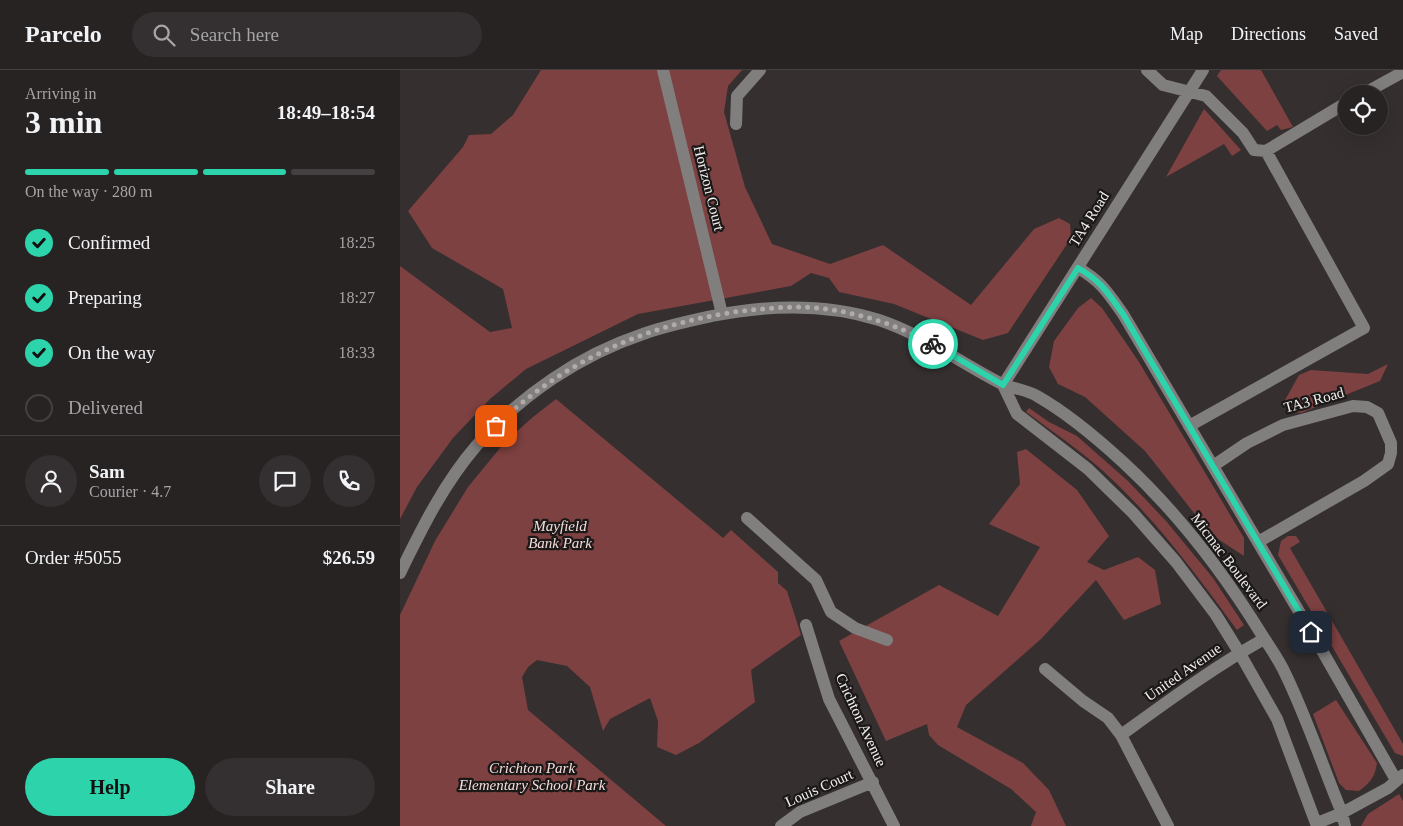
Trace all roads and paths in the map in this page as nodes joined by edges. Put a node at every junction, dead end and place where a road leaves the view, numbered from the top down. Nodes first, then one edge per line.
1 (663, 70) edge
2 (760, 70) edge
3 (1147, 70) edge
4 (1203, 70) edge
5 (1403, 72) edge
6 (1379, 85) edge
7 (1189, 91) junction
8 (1338, 109) edge
9 (736, 124) dead end
10 (1266, 151) junction
11 (1078, 268) junction
12 (722, 314) junction
13 (1003, 385) junction
14 (1190, 426) junction
15 (1212, 466) junction
16 (747, 518) dead end
17 (1258, 542) junction
18 (400, 573) edge
19 (806, 624) dead end
20 (1264, 638) junction
21 (887, 640) dead end
22 (1240, 652) junction
23 (1045, 669) dead end
24 (1121, 736) junction
25 (1400, 778) edge
26 (873, 782) junction
27 (1342, 813) junction
28 (1317, 825) edge
29 (781, 826) edge
30 (894, 826) edge
31 (1168, 826) edge
32 (1345, 826) edge

1 - 12 street, Horizon Court
2 - 9 street
3 - 7 street
4 - 7 street, TA4 Road
5 - 6 street
7 - 10 street
7 - 11 street, TA4 Road
8 - 10 street
10 - 14 street
11 - 13 street, TA4 Road
11 - 14 street
12 - 13 street, Micmac Boulevard
12 - 18 street, Micmac Boulevard
13 - 20 street, Micmac Boulevard
13 - 22 street
14 - 15 street
15 - 17 street
15 - 17 street, TA3 Road
16 - 21 street
17 - 25 street
19 - 26 street, Crichton Avenue
20 - 22 street, United Avenue
20 - 27 street, Micmac Boulevard
22 - 24 street, United Avenue
22 - 28 street
23 - 24 street
24 - 31 street
25 - 27 street
26 - 29 street, Louis Court
26 - 30 street, Crichton Avenue
27 - 28 street
27 - 32 street, Micmac Boulevard

